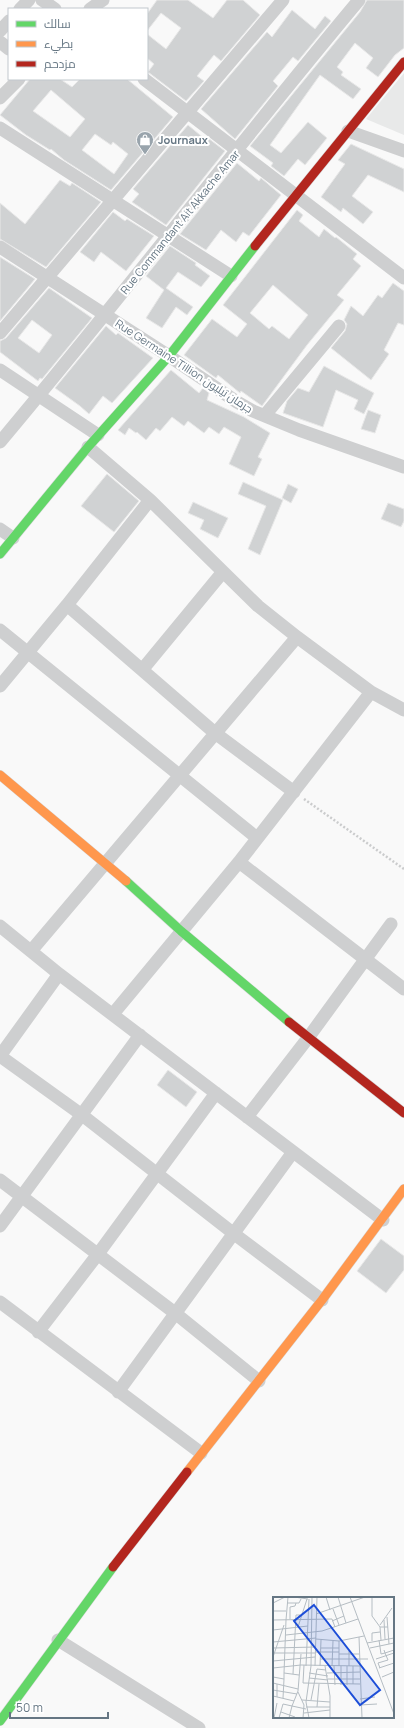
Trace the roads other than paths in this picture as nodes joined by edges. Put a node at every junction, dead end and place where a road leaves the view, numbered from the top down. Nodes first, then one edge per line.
1 (29, 0) edge
2 (42, 0) edge
3 (104, 0) edge
4 (283, 0) edge
5 (359, 0) edge
6 (21, 8) edge
7 (54, 8) edge
8 (92, 8) edge
9 (8, 22) edge
10 (0, 31) edge
11 (0, 42) edge
12 (8, 48) edge
13 (404, 62) edge
14 (18, 80) edge
15 (145, 80) edge
16 (0, 98) edge
17 (186, 113) junction
18 (0, 128) edge
19 (348, 131) junction
20 (237, 151) junction
21 (404, 151) edge
22 (295, 196) junction
23 (112, 200) junction
24 (168, 236) junction
25 (0, 247) edge
26 (47, 276) junction
27 (231, 276) junction
28 (404, 278) edge
29 (106, 316) junction
30 (339, 326) dead end
31 (0, 333) edge
32 (169, 356) junction
33 (0, 370) edge
34 (39, 396) junction
35 (265, 416) junction
36 (98, 436) junction
37 (0, 442) edge
38 (88, 447) junction
39 (404, 467) edge
40 (150, 500) junction
41 (0, 529) edge
42 (13, 538) junction
43 (0, 554) edge
44 (222, 573) junction
45 (67, 605) junction
46 (0, 630) edge
47 (297, 637) junction
48 (29, 652) junction
49 (142, 670) junction
50 (0, 686) edge
51 (371, 692) junction
52 (404, 710) edge
53 (215, 733) junction
54 (0, 775) edge
55 (180, 775) junction
56 (294, 792) junction
57 (258, 838) junction
58 (238, 862) junction
59 (106, 863) junction
60 (391, 924) dead end
61 (0, 926) edge
62 (181, 932) junction
63 (31, 951) junction
64 (365, 958) junction
65 (59, 974) junction
66 (404, 989) edge
67 (113, 1014) junction
68 (140, 1036) junction
69 (308, 1038) junction
70 (0, 1056) edge
71 (216, 1093) junction
72 (404, 1113) edge
73 (82, 1115) junction
74 (247, 1117) junction
75 (293, 1152) junction
76 (157, 1172) junction
77 (0, 1180) edge
78 (404, 1189) edge
79 (22, 1196) junction
80 (383, 1220) junction
81 (0, 1226) edge
82 (234, 1233) junction
83 (98, 1254) junction
84 (322, 1300) junction
85 (0, 1302) edge
86 (175, 1313) junction
87 (38, 1332) junction
88 (259, 1381) junction
89 (118, 1392) junction
90 (201, 1453) junction
91 (58, 1640) junction
92 (0, 1721) edge
93 (199, 1728) edge

1 - 6 street
2 - 7 street
3 - 8 street
4 - 17 street
5 - 20 street, Rue Commandant Ait Akkache Amar
9 - 10 street
11 - 12 street
13 - 19 street
14 - 16 street
15 - 17 street
17 - 20 street
17 - 23 street
18 - 23 street
19 - 21 street
19 - 22 street
20 - 22 street
20 - 24 street, Rue Commandant Ait Akkache Amar
22 - 27 street
22 - 28 street
23 - 24 street
23 - 26 street
24 - 27 street
24 - 29 street, Rue Commandant Ait Akkache Amar
25 - 26 street, Rue Germaine Tillion جرمان تيليون
26 - 29 street, Rue Germaine Tillion جرمان تيليون
26 - 31 street
27 - 32 street
29 - 32 street, Rue Germaine Tillion جرمان تيليون
29 - 34 street, Rue Commandant Ait Akkache Amar
30 - 35 street
32 - 35 street, Rue Germaine Tillion جرمان تيليون
32 - 36 street
33 - 34 street
34 - 36 street
34 - 37 street, Rue Commandant Ait Akkache Amar
35 - 39 street, Rue Germaine Tillion جرمان تيليون
36 - 38 street
38 - 40 street
38 - 42 street
40 - 44 street
40 - 45 street
41 - 42 street
42 - 43 street
44 - 47 street
44 - 49 street
45 - 48 street
45 - 49 street
46 - 48 street
47 - 51 street
47 - 53 street
48 - 50 street
48 - 55 street
49 - 53 street
51 - 52 street
51 - 56 street
53 - 55 street
53 - 56 street
54 - 59 street
55 - 57 street
55 - 59 street
56 - 57 street
57 - 58 street
58 - 62 street
58 - 64 street
59 - 62 street
59 - 63 street
60 - 64 street
61 - 63 street
62 - 67 street
62 - 69 street
63 - 65 street
64 - 66 street
64 - 69 street
65 - 67 street
65 - 70 street
67 - 68 street
68 - 71 street
68 - 73 street
69 - 72 street
69 - 74 street
70 - 73 street
71 - 74 street
71 - 76 street
73 - 76 street
73 - 79 street
74 - 75 street
75 - 80 street
75 - 82 street
76 - 82 street
76 - 83 street
77 - 79 street
78 - 80 street
79 - 81 street
79 - 83 street
80 - 84 street
82 - 84 street
82 - 86 street
83 - 86 street
83 - 87 street
84 - 88 street
85 - 87 street
86 - 88 street
86 - 89 street
87 - 89 street
88 - 90 street
89 - 90 street
90 - 91 street
91 - 92 street
91 - 93 street

